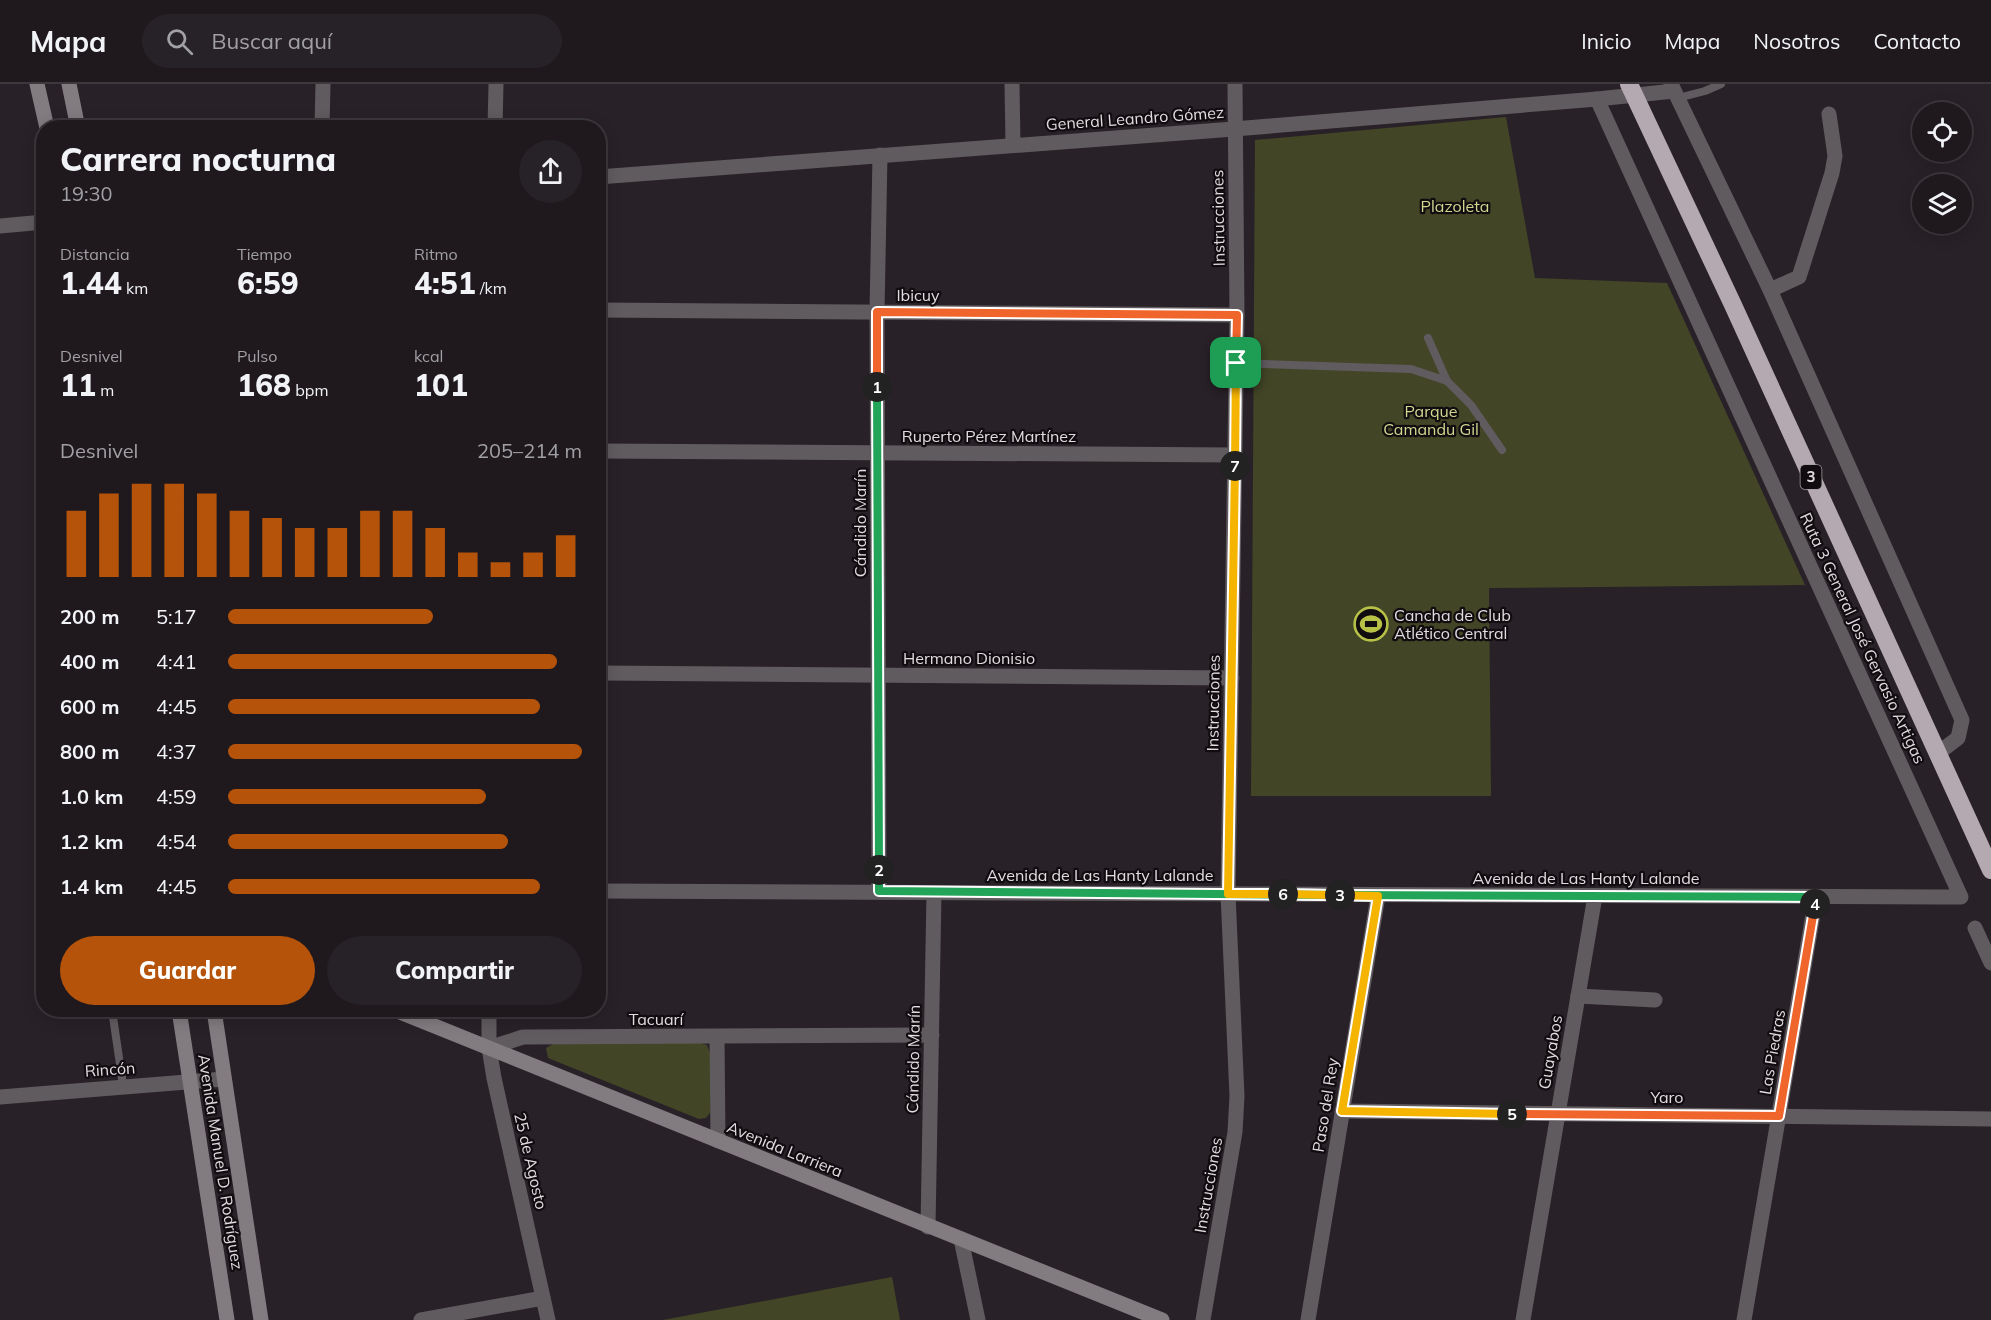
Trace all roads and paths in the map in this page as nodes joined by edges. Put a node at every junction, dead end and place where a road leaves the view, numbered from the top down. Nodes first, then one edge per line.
1 (37, 84) edge
2 (69, 84) edge
3 (323, 84) edge
4 (496, 84) edge
5 (1012, 84) edge
6 (1235, 84) edge
7 (1721, 84) edge
8 (1632, 90) edge
9 (1675, 91) edge
10 (1597, 99) junction
11 (1829, 114) dead end
12 (45, 120) edge
13 (76, 120) edge
14 (322, 120) edge
15 (495, 120) edge
16 (1234, 129) junction
17 (1013, 145) junction
18 (880, 155) junction
19 (606, 176) edge
20 (36, 223) edge
21 (0, 226) edge
22 (1770, 290) junction
23 (606, 310) edge
24 (877, 312) junction
25 (1237, 315) junction
26 (1428, 338) dead end
27 (1236, 363) junction
28 (1447, 381) junction
29 (1502, 450) dead end
30 (606, 451) edge
31 (878, 453) junction
32 (1235, 456) junction
33 (606, 673) edge
34 (879, 675) junction
35 (1232, 678) junction
36 (1937, 754) junction
37 (1991, 870) edge
38 (606, 891) edge
39 (879, 891) junction
40 (934, 893) junction
41 (1228, 894) junction
42 (1378, 896) junction
43 (1595, 896) junction
44 (1816, 897) junction
45 (1961, 897) joint
46 (1975, 928) dead end
47 (1991, 963) edge
48 (1578, 996) junction
49 (1655, 1000) dead end
50 (113, 1017) edge
51 (180, 1017) edge
52 (215, 1017) edge
53 (412, 1017) edge
54 (489, 1017) edge
55 (932, 1035) junction
56 (717, 1037) junction
57 (489, 1048) junction
58 (224, 1079) junction
59 (191, 1083) junction
60 (123, 1085) junction
61 (0, 1096) edge
62 (1342, 1111) junction
63 (1558, 1115) junction
64 (1779, 1116) junction
65 (1991, 1119) edge
66 (717, 1141) junction
67 (928, 1227) junction
68 (961, 1239) junction
69 (543, 1298) junction
70 (227, 1320) edge
71 (261, 1320) edge
72 (421, 1320) edge
73 (548, 1320) edge
74 (978, 1320) edge
75 (1162, 1320) edge
76 (1203, 1320) edge
77 (1308, 1320) edge
78 (1523, 1320) edge
79 (1744, 1320) edge

1 - 12 street
2 - 13 street
3 - 14 street
4 - 15 street
5 - 17 street
6 - 16 street, Instrucciones
7 - 9 lane
8 - 9 street, General Leandro Gómez
8 - 10 street, General Leandro Gómez
8 - 36 highway, Ruta 3 General José Gervasio Artigas / 3
9 - 22 street
10 - 16 street, General Leandro Gómez
10 - 45 street, Ruta 3 General José Gervasio Artigas
11 - 22 street
16 - 17 street, General Leandro Gómez
16 - 25 street, Instrucciones
17 - 18 street, General Leandro Gómez
18 - 19 street, General Leandro Gómez
18 - 24 street, Cándido Marín
20 - 21 street
22 - 36 street
23 - 24 street, Ibicuy
24 - 25 street, Ibicuy
24 - 31 street, Cándido Marín
25 - 27 street, Instrucciones
26 - 28 lane
27 - 28 lane
27 - 32 street, Instrucciones
28 - 29 lane
30 - 31 street, Ruperto Pérez Martínez
31 - 32 street, Ruperto Pérez Martínez
31 - 34 street, Cándido Marín
32 - 35 street, Instrucciones
33 - 34 street, Hermano Dionisio
34 - 35 street, Hermano Dionisio
34 - 39 street, Cándido Marín
35 - 41 street, Instrucciones
36 - 37 highway, Ruta 3 General José Gervasio Artigas / 3
38 - 39 street, Avenida de Las Hanty Lalande
39 - 40 street, Avenida de Las Hanty Lalande
40 - 41 street, Avenida de Las Hanty Lalande
40 - 55 street, Cándido Marín
41 - 42 street, Avenida de Las Hanty Lalande
41 - 76 street, Instrucciones
42 - 43 street, Avenida de Las Hanty Lalande
42 - 62 street, Paso del Rey
43 - 44 street, Avenida de Las Hanty Lalande
43 - 48 street, Guayabos
44 - 45 street, Avenida de Las Hanty Lalande
44 - 64 street, Las Piedras
46 - 47 street
48 - 49 street
48 - 63 street, Guayabos
50 - 60 lane
51 - 59 street, Avenida Manuel D. Rodríguez
52 - 58 street, Avenida Manuel D. Rodríguez
53 - 57 street, Avenida Larriera
54 - 57 street, 25 de Agosto
55 - 56 street, Tacuarí
55 - 67 street, Cándido Marín
56 - 57 street, Tacuarí
56 - 66 street
57 - 66 street, Avenida Larriera
57 - 69 street, 25 de Agosto
58 - 59 street, Rincón
58 - 71 street, Avenida Manuel D. Rodríguez
59 - 60 street, Rincón
59 - 70 street, Avenida Manuel D. Rodríguez
60 - 61 street, Rincón
62 - 63 street, Yaro
62 - 77 street, Paso del Rey
63 - 64 street, Yaro
63 - 78 street, Guayabos
64 - 65 street, Yaro
64 - 79 street, Las Piedras
66 - 67 street, Avenida Larriera
67 - 68 street, Avenida Larriera
68 - 74 street
68 - 75 street, Avenida Larriera
69 - 72 street
69 - 73 street, 25 de Agosto

